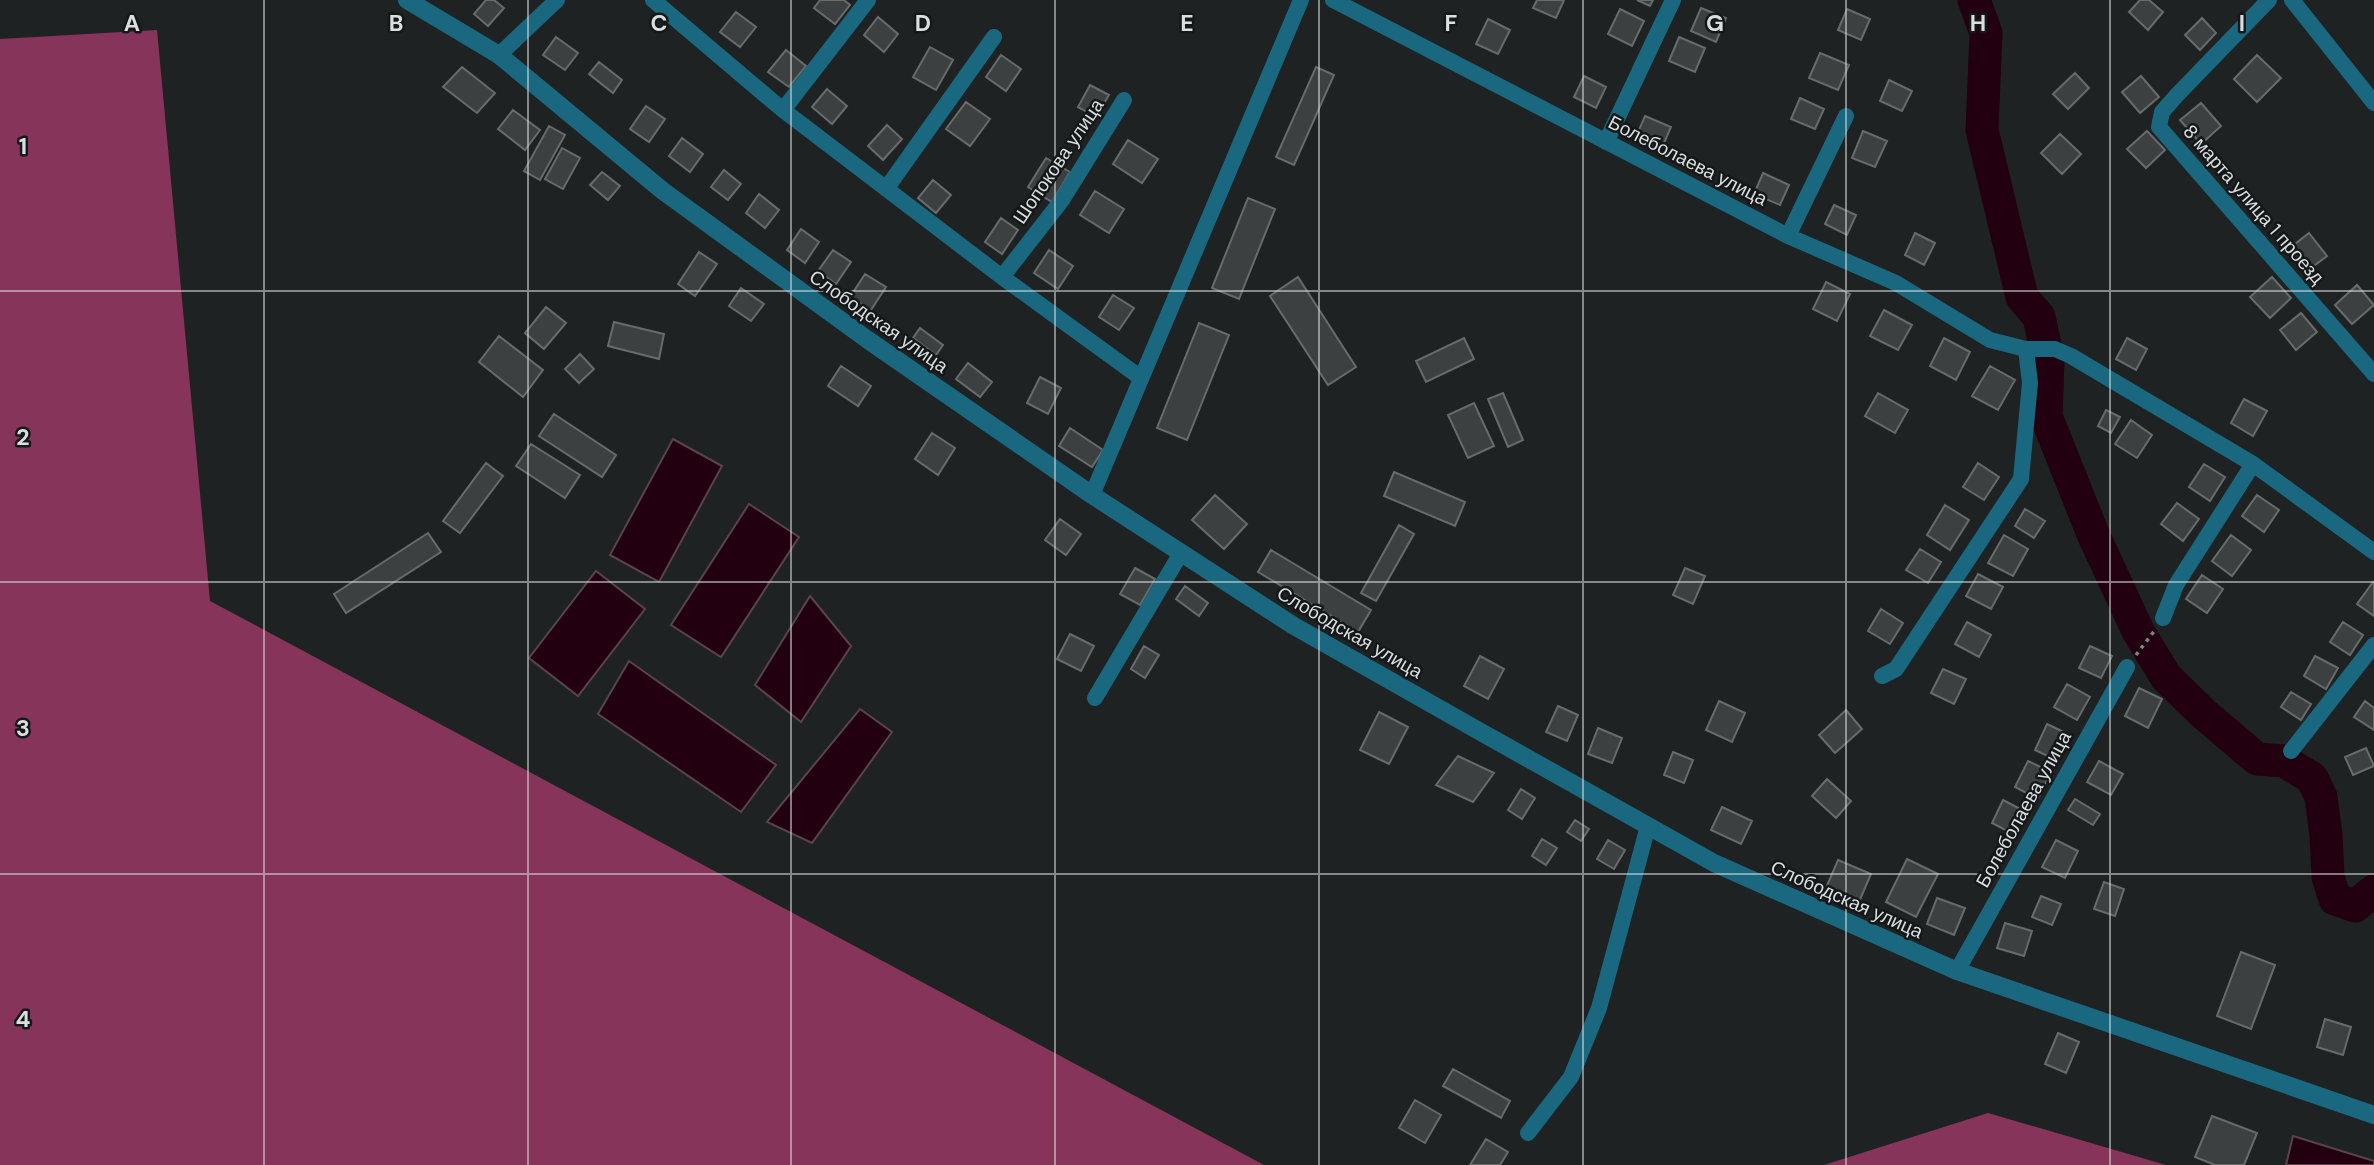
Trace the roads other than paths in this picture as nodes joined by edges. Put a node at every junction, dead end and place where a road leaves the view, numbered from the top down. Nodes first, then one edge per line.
1 (407, 0) edge
2 (557, 0) edge
3 (653, 0) edge
4 (868, 0) edge
5 (1301, 0) edge
6 (1333, 0) edge
7 (1673, 0) edge
8 (2269, 0) edge
9 (2292, 0) edge
10 (994, 37) dead end
11 (499, 55) junction
12 (1124, 100) dead end
13 (2374, 103) edge
14 (783, 110) junction
15 (1846, 116) dead end
16 (1606, 142) junction
17 (886, 189) junction
18 (1788, 236) junction
19 (1002, 277) junction
20 (2026, 349) junction
21 (2374, 374) edge
22 (1141, 378) junction
23 (2253, 464) junction
24 (1091, 495) junction
25 (2374, 552) edge
26 (1181, 553) junction
27 (2163, 618) road end
28 (2374, 645) edge
29 (2127, 667) road end
30 (1882, 676) dead end
31 (1095, 698) dead end
32 (2291, 751) dead end
33 (1648, 826) junction
34 (1957, 971) junction
35 (2374, 1115) edge
36 (1528, 1133) dead end

1 - 11 street, Слободская улица
2 - 11 street
3 - 14 street
4 - 14 street
5 - 22 street
6 - 16 street, Болеболаева улица
7 - 16 street
8 - 21 street, 8 марта улица 1 проезд
9 - 13 street
10 - 17 street
11 - 24 street, Слободская улица
12 - 19 street, Шопокова улица
14 - 17 street
15 - 18 street
16 - 18 street, Болеболаева улица
17 - 19 street
18 - 20 street, Болеболаева улица
19 - 22 street
20 - 23 street, Болеболаева улица
20 - 30 street
22 - 24 street
23 - 25 street, Болеболаева улица
23 - 27 street
24 - 26 street, Слободская улица
26 - 31 street
26 - 33 street, Слободская улица
28 - 32 street
29 - 34 street, Болеболаева улица
33 - 34 street, Слободская улица
33 - 36 street
34 - 35 street, Слободская улица

